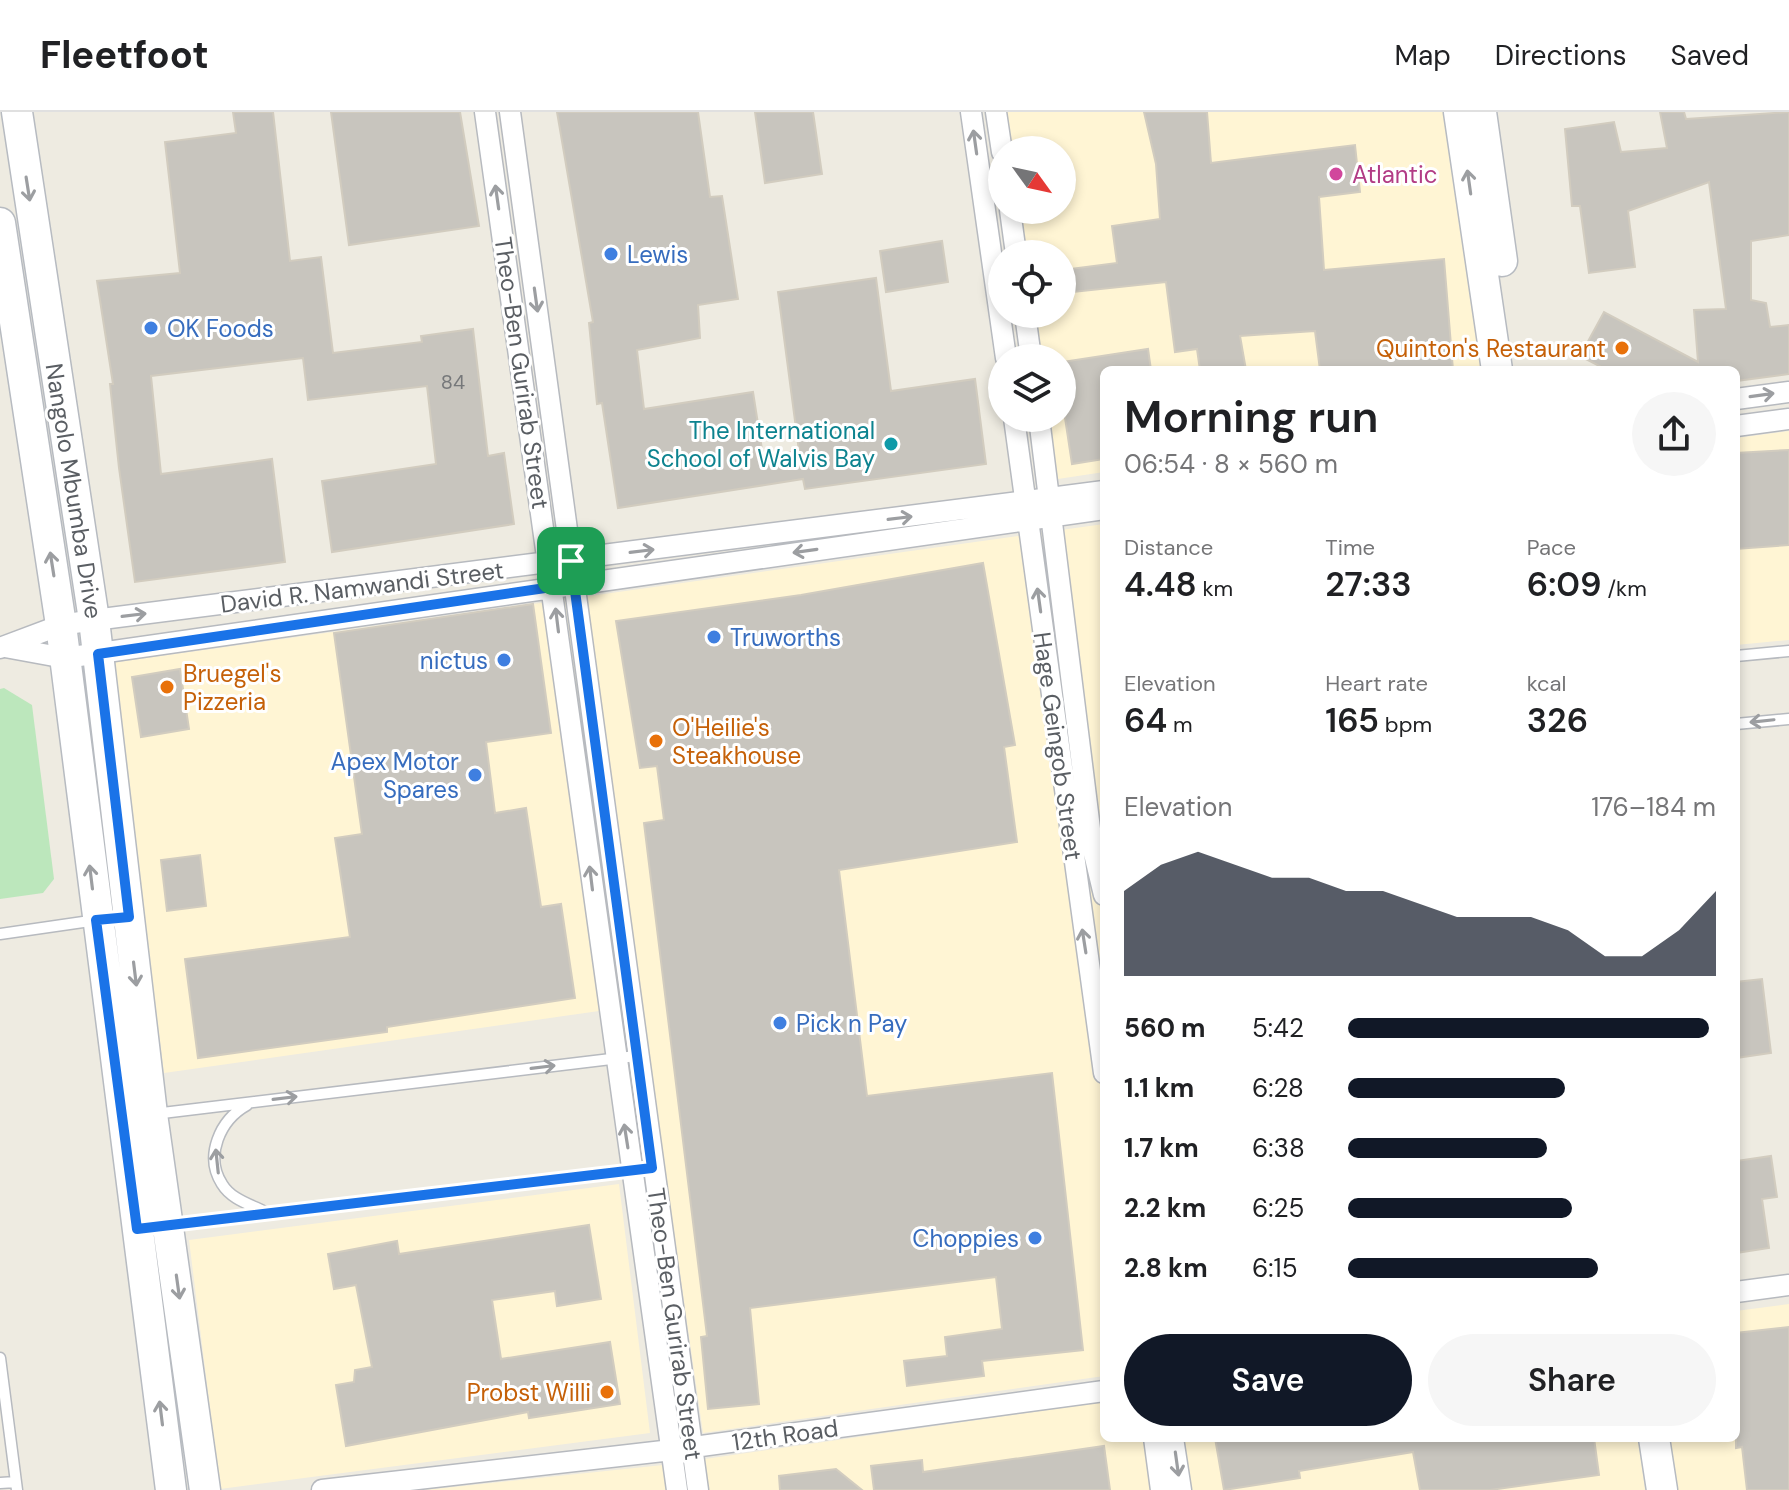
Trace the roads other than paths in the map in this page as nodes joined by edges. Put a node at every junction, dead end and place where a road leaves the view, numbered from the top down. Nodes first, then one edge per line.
1 (17, 112) edge
2 (485, 112) edge
3 (510, 112) edge
4 (971, 112) edge
5 (996, 112) edge
6 (1459, 112) edge
7 (1481, 112) edge
8 (1000, 136) edge
9 (0, 223) edge
10 (1004, 344) edge
11 (1496, 366) edge
12 (1516, 366) edge
13 (1789, 392) edge
14 (1740, 398) edge
15 (1789, 419) edge
16 (1740, 425) edge
17 (1016, 432) edge
18 (1041, 432) edge
19 (1100, 492) edge
20 (1051, 508) junction
21 (1100, 509) edge
22 (1027, 511) junction
23 (571, 561) junction
24 (549, 563) junction
25 (575, 584) junction
26 (552, 587) junction
27 (94, 620) junction
28 (61, 625) junction
29 (3, 648) edge
30 (1789, 651) edge
31 (98, 654) junction
32 (1740, 656) edge
33 (65, 658) junction
34 (1789, 719) edge
35 (1740, 724) edge
36 (1100, 878) edge
37 (112, 919) junction
38 (0, 934) edge
39 (1100, 1044) edge
40 (636, 1056) junction
41 (614, 1059) junction
42 (254, 1101) junction
43 (137, 1116) junction
44 (652, 1168) junction
45 (631, 1170) junction
46 (265, 1212) junction
47 (154, 1227) junction
48 (1789, 1285) edge
49 (1740, 1291) edge
50 (0, 1358) edge
51 (1100, 1392) edge
52 (1155, 1442) edge
53 (1174, 1442) edge
54 (1655, 1442) edge
55 (682, 1449) junction
56 (0, 1483) edge
57 (17, 1486) edge
58 (171, 1490) edge
59 (205, 1490) edge
60 (322, 1490) edge
61 (677, 1490) edge
62 (698, 1490) edge
63 (1161, 1490) edge
64 (1181, 1490) edge
65 (1662, 1490) edge

1 -> 27 street, Nangolo Mbumba Drive
24 -> 2 street, Theo-Ben Gurirab Street
3 -> 23 street, Theo-Ben Gurirab Street
10 -> 4 street
5 - 8 street
11 -> 6 street
7 - 12 street
28 -> 9 street, Nangolo Mbumba Drive
14 -> 13 street
15 - 16 street
17 - 22 street, Hage Geingob Street
18 - 20 street, Hage Geingob Street
19 - 20 street, David R. Namwandi Street
20 - 21 street, David R. Namwandi Street
20 - 22 street, David R. Namwandi Street
20 - 36 street, Hage Geingob Street
23 -> 22 street, David R. Namwandi Street
22 -> 25 street, David R. Namwandi Street
39 -> 22 street, Hage Geingob Street
23 - 24 street, David R. Namwandi Street
23 - 25 street, Theo-Ben Gurirab Street
24 - 26 street, Theo-Ben Gurirab Street
27 -> 24 street, David R. Namwandi Street
25 - 26 street, David R. Namwandi Street
25 - 40 street, Theo-Ben Gurirab Street
26 - 31 street, David R. Namwandi Street
41 -> 26 street, Theo-Ben Gurirab Street
27 - 28 street, David R. Namwandi Street
27 - 31 street, Nangolo Mbumba Drive
28 - 29 street, David R. Namwandi Street
28 - 33 street, Nangolo Mbumba Drive
29 - 33 street, David R. Namwandi Street
30 - 32 lane
31 - 33 street, David R. Namwandi Street
31 - 37 street, Nangolo Mbumba Drive
37 -> 33 street, Nangolo Mbumba Drive
34 -> 35 lane
37 - 38 lane
37 - 43 street, Nangolo Mbumba Drive
40 - 41 lane
40 - 44 street, Theo-Ben Gurirab Street
42 -> 41 lane
45 -> 41 street, Theo-Ben Gurirab Street
42 - 43 lane
46 -> 42 lane
43 - 47 street, Nangolo Mbumba Drive
44 - 45 lane
44 - 55 street, Theo-Ben Gurirab Street
45 - 46 lane
45 - 55 street, Theo-Ben Gurirab Street
46 - 47 lane
58 -> 47 street, Nangolo Mbumba Drive
47 -> 59 street, Nangolo Mbumba Drive
48 - 49 street
50 - 57 lane
51 - 55 street, 12th Road
52 - 63 street
53 -> 64 street
54 - 65 street
55 - 60 street, 12th Road
55 - 61 street, Theo-Ben Gurirab Street
55 - 62 street, Theo-Ben Gurirab Street
56 - 57 lane

